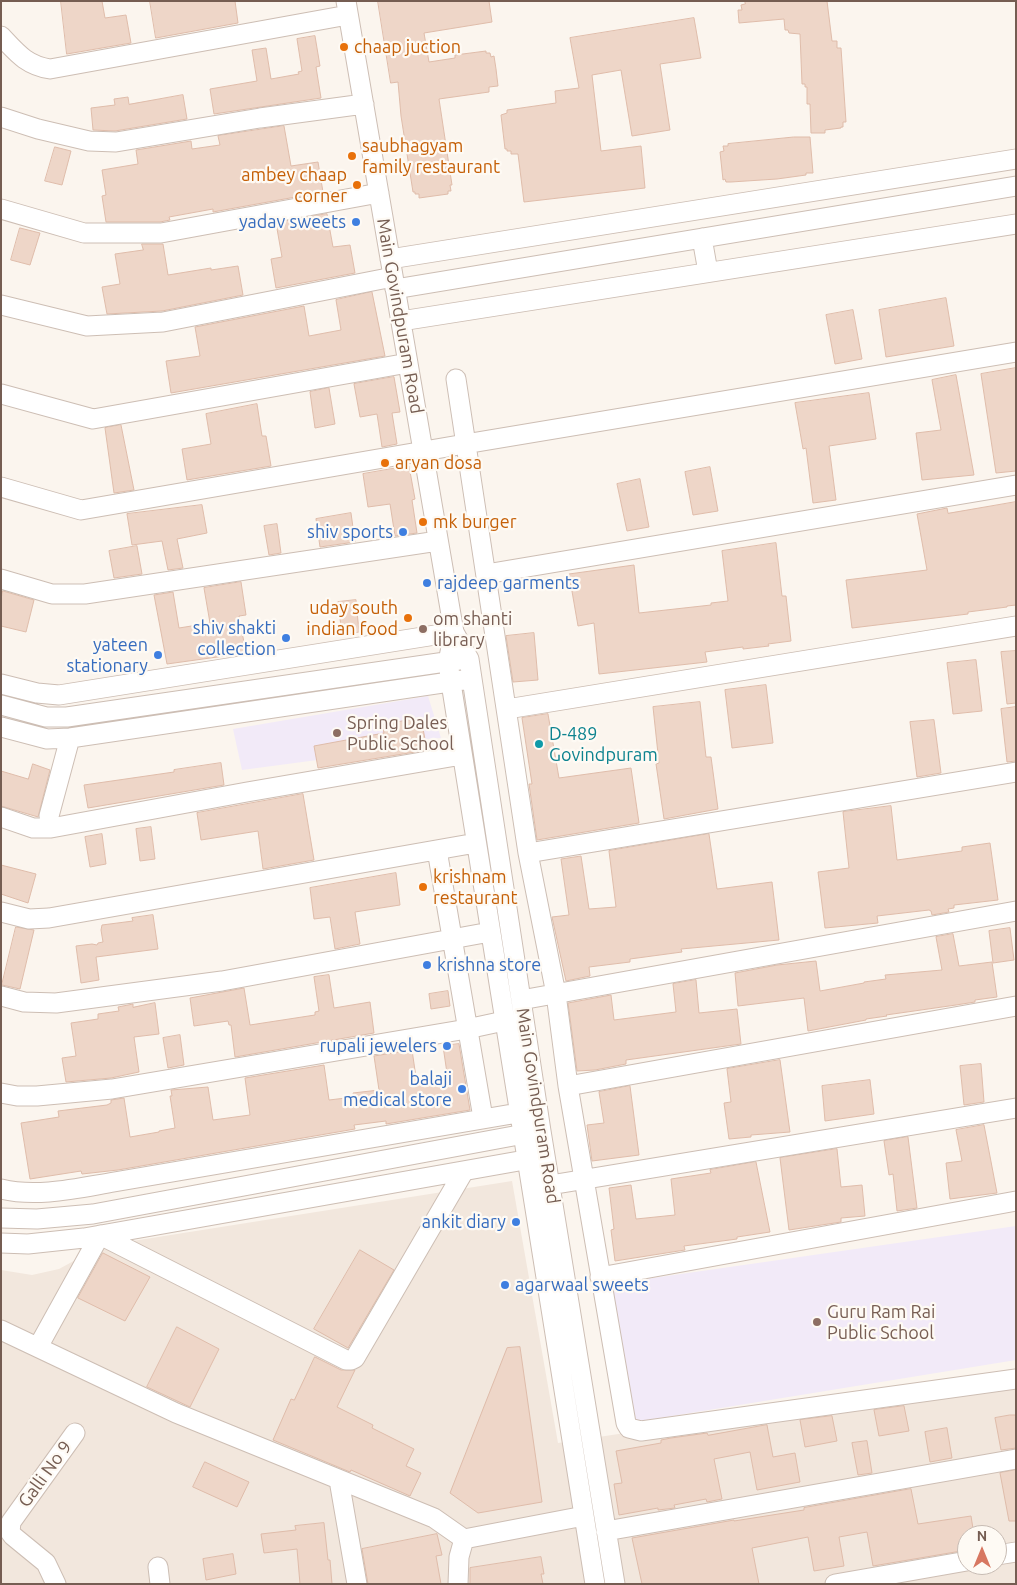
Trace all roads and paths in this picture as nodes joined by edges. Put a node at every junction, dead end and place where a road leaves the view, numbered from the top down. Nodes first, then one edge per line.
1 (347, 8) edge
2 (1, 36) edge
3 (364, 104) junction
4 (1, 117) edge
5 (1016, 160) edge
6 (1016, 186) edge
7 (379, 192) junction
8 (1, 209) edge
9 (1016, 224) edge
10 (565, 231) junction
11 (702, 238) junction
12 (571, 260) junction
13 (708, 272) junction
14 (393, 275) junction
15 (1, 305) edge
16 (401, 321) junction
17 (1016, 352) edge
18 (408, 363) junction
19 (456, 379) dead end
20 (1, 394) edge
21 (465, 444) junction
22 (423, 451) junction
23 (1016, 485) edge
24 (1, 487) edge
25 (438, 541) junction
26 (486, 574) junction
27 (1, 579) edge
28 (1016, 626) edge
29 (454, 632) junction
30 (469, 659) junction
31 (448, 662) junction
32 (472, 679) junction
33 (451, 682) junction
34 (1, 684) edge
35 (1, 705) edge
36 (507, 709) junction
37 (1, 728) edge
38 (70, 738) junction
39 (462, 754) junction
40 (1016, 772) edge
41 (48, 816) dead end
42 (1, 817) edge
43 (476, 843) junction
44 (437, 850) junction
45 (528, 853) junction
46 (1016, 911) edge
47 (1, 912) edge
48 (490, 932) junction
49 (452, 938) junction
50 (556, 994) junction
51 (1, 996) edge
52 (521, 1000) junction
53 (1016, 1006) edge
54 (504, 1021) junction
55 (467, 1029) junction
56 (568, 1086) junction
57 (1, 1093) edge
58 (1016, 1108) edge
59 (518, 1113) junction
60 (482, 1118) junction
61 (541, 1131) junction
62 (522, 1135) junction
63 (545, 1156) junction
64 (526, 1160) junction
65 (464, 1171) junction
66 (585, 1180) junction
67 (550, 1185) junction
68 (531, 1188) junction
69 (1, 1189) edge
70 (1016, 1201) edge
71 (1, 1218) edge
72 (100, 1235) junction
73 (1, 1243) edge
74 (600, 1277) junction
75 (1, 1330) edge
76 (38, 1348) junction
77 (1016, 1379) edge
78 (75, 1434) dead end
79 (1016, 1459) edge
80 (339, 1480) junction
81 (584, 1516) junction
82 (606, 1531) junction
83 (464, 1539) junction
84 (957, 1563) edge
85 (56, 1584) edge
86 (357, 1584) edge
87 (458, 1584) edge
88 (595, 1584) edge
89 (615, 1584) edge
90 (835, 1584) edge

1 - 2 street
1 - 3 street, Main Govindpuram Road
3 - 4 street
3 - 7 street, Main Govindpuram Road
5 - 10 street
6 - 11 street
7 - 8 street
7 - 14 street, Main Govindpuram Road
9 - 13 street
10 - 12 street
10 - 14 street
11 - 12 street
11 - 13 street
12 - 14 street
13 - 16 street
14 - 15 street
14 - 16 street, Main Govindpuram Road
16 - 18 street, Main Govindpuram Road
17 - 21 street
18 - 20 street
18 - 22 street, Main Govindpuram Road
19 - 21 street
21 - 22 street
21 - 26 street
22 - 24 street
22 - 25 street, Main Govindpuram Road
23 - 26 street
25 - 27 street
25 - 29 street, Main Govindpuram Road
26 - 36 street
28 - 36 street
29 - 30 street, Main Govindpuram Road
29 - 31 street, Main Govindpuram Road
29 - 34 street
30 - 31 street
30 - 32 street, Main Govindpuram Road
31 - 33 street, Main Govindpuram Road
31 - 35 street
32 - 33 street
32 - 52 street, Main Govindpuram Road
33 - 38 street
33 - 39 street, Main Govindpuram Road
36 - 45 street
37 - 38 street
38 - 41 street
39 - 42 street
39 - 43 street, Main Govindpuram Road
40 - 45 street
43 - 44 street
43 - 48 street, Main Govindpuram Road
44 - 47 street
44 - 49 street
45 - 50 street
46 - 50 street
48 - 49 street
48 - 54 street, Main Govindpuram Road
49 - 51 street
49 - 55 street
50 - 52 street
50 - 56 street
52 - 61 street, Main Govindpuram Road
53 - 56 street
54 - 55 street
54 - 59 street, Main Govindpuram Road
55 - 57 street
55 - 60 street
56 - 66 street
58 - 66 street
59 - 60 street
59 - 62 street, Main Govindpuram Road
60 - 69 street
61 - 62 street
61 - 63 street, Main Govindpuram Road
62 - 64 street, Main Govindpuram Road
62 - 71 street
63 - 64 street
63 - 67 street, Main Govindpuram Road
64 - 65 street
64 - 68 street, Main Govindpuram Road
65 - 72 street
65 - 72 street
66 - 67 street
66 - 74 street
67 - 68 street
67 - 82 street, Main Govindpuram Road
68 - 81 street, Main Govindpuram Road
70 - 74 street
72 - 73 street
72 - 76 street
74 - 77 street
75 - 76 street
76 - 80 street
78 - 85 street, Galli No 9
79 - 82 street
80 - 83 street
80 - 86 street
81 - 83 street
81 - 88 street, Main Govindpuram Road
82 - 89 street, Main Govindpuram Road
83 - 87 street
84 - 90 street

